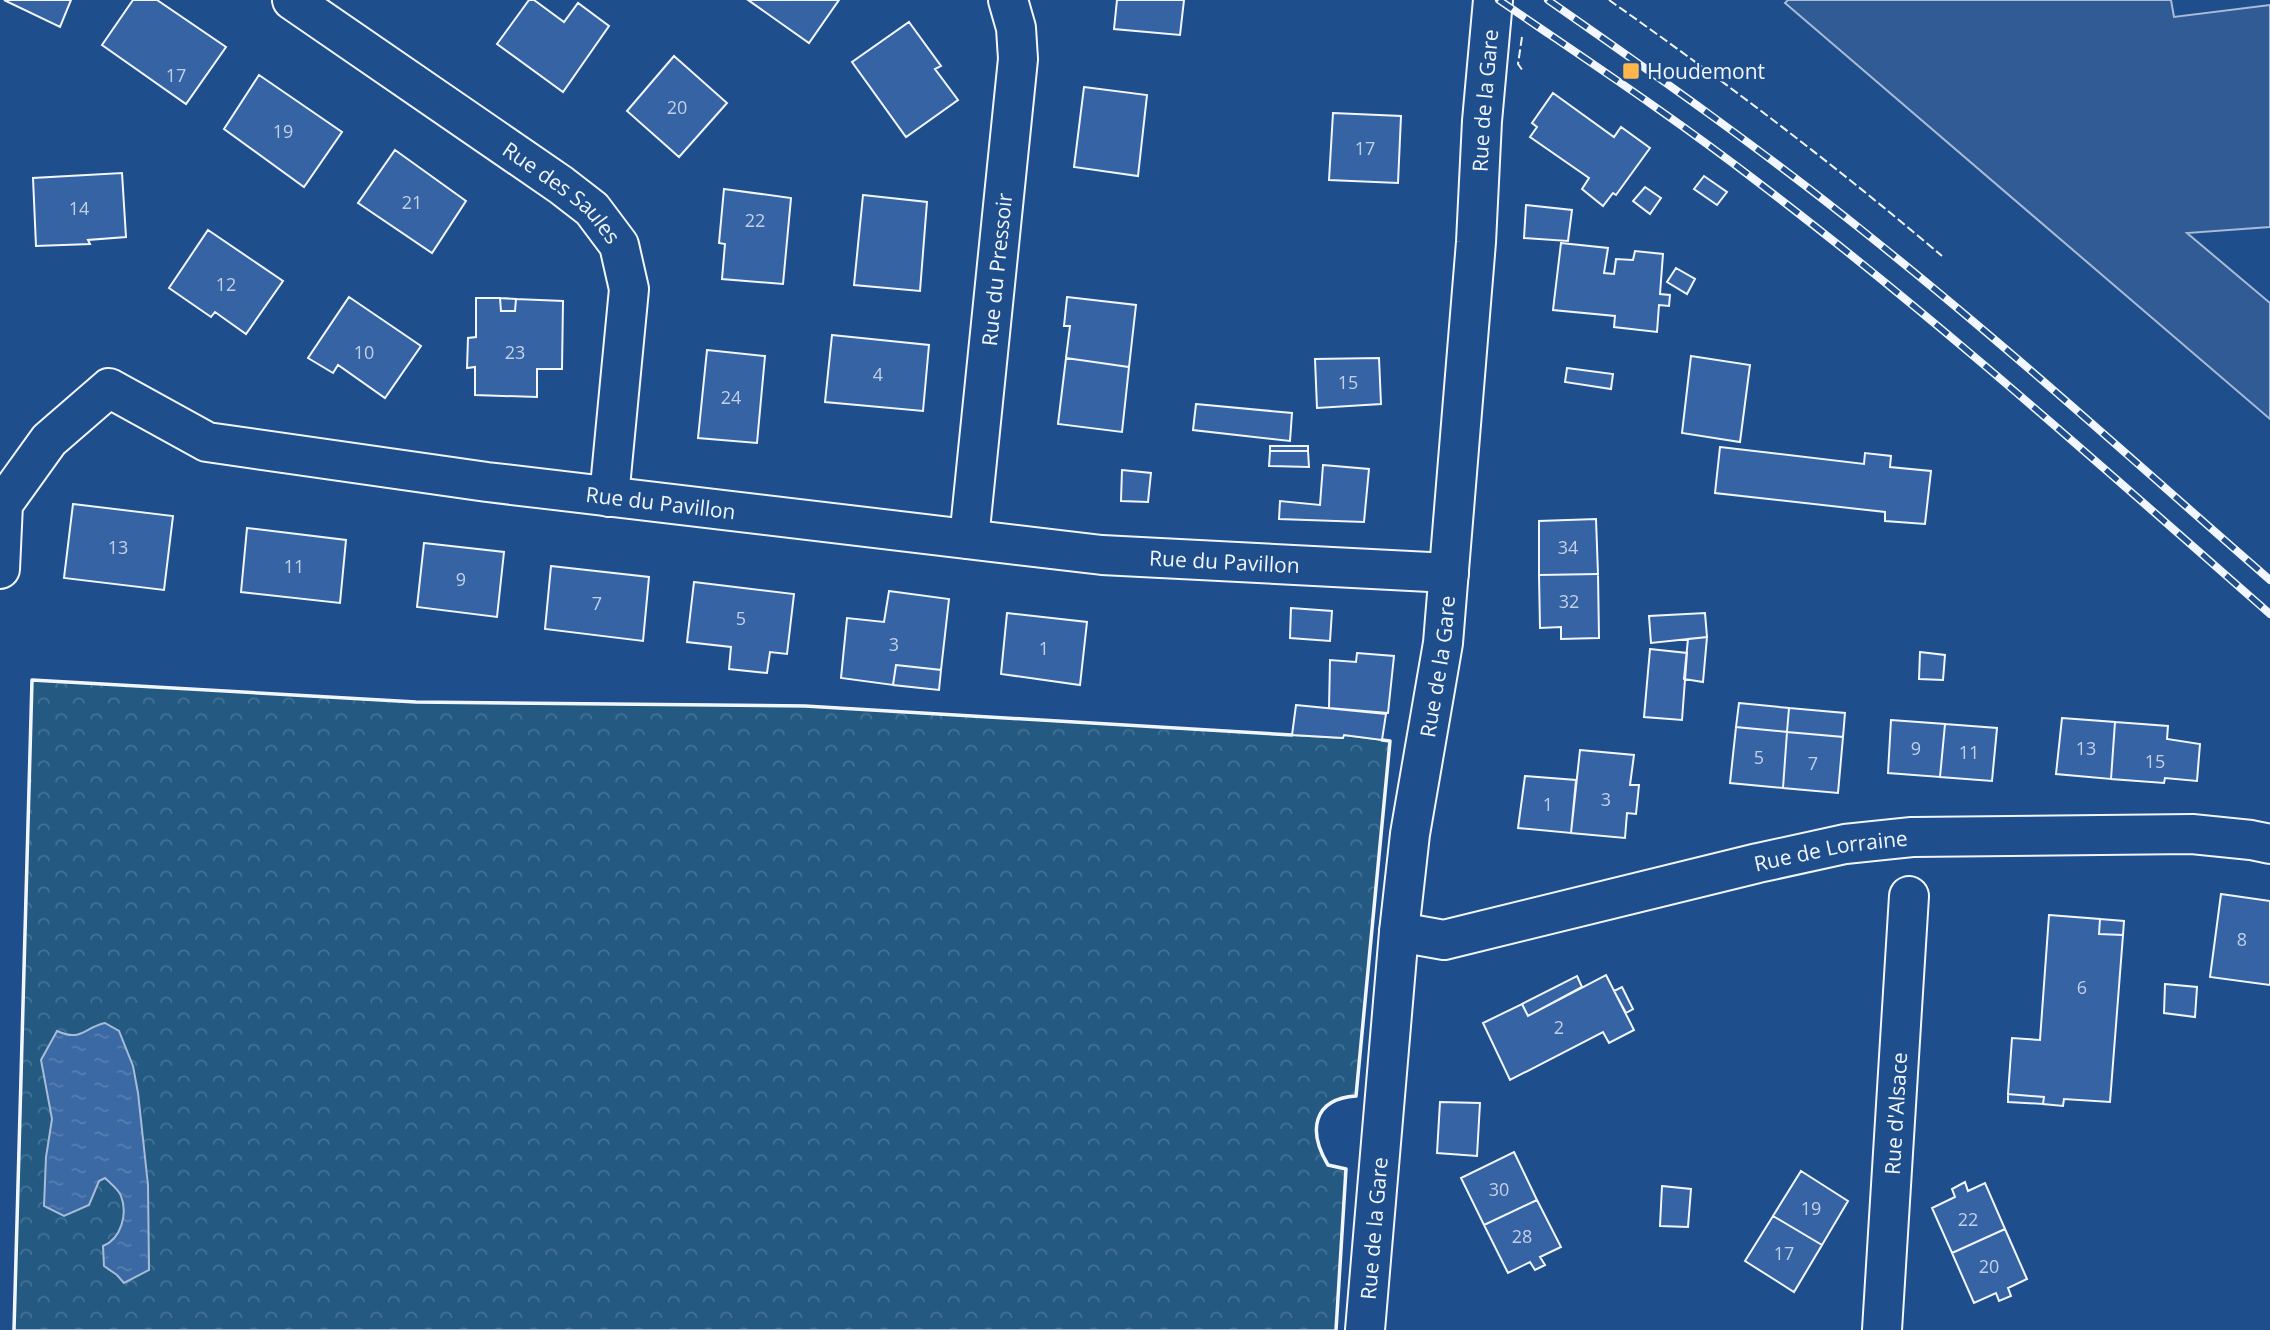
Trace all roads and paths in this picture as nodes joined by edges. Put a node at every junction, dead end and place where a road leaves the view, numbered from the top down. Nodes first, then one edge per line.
1 (292, 0) edge
2 (1008, 0) edge
3 (1493, 0) edge
4 (609, 497) junction
5 (969, 539) junction
6 (0, 569) edge
7 (1449, 573) junction
8 (2270, 844) edge
9 (1909, 896) dead end
10 (1398, 932) junction
11 (1365, 1330) edge
12 (1882, 1330) edge

1 - 4 street, Rue des Saules
2 - 5 street, Rue du Pressoir
3 - 7 street, Rue de la Gare
4 - 5 street, Rue du Pavillon
4 - 6 street, Rue du Pavillon
5 - 7 street, Rue du Pavillon
7 - 10 street, Rue de la Gare
8 - 10 street, Rue de Lorraine
9 - 12 street, Rue d'Alsace
10 - 11 street, Rue de la Gare

